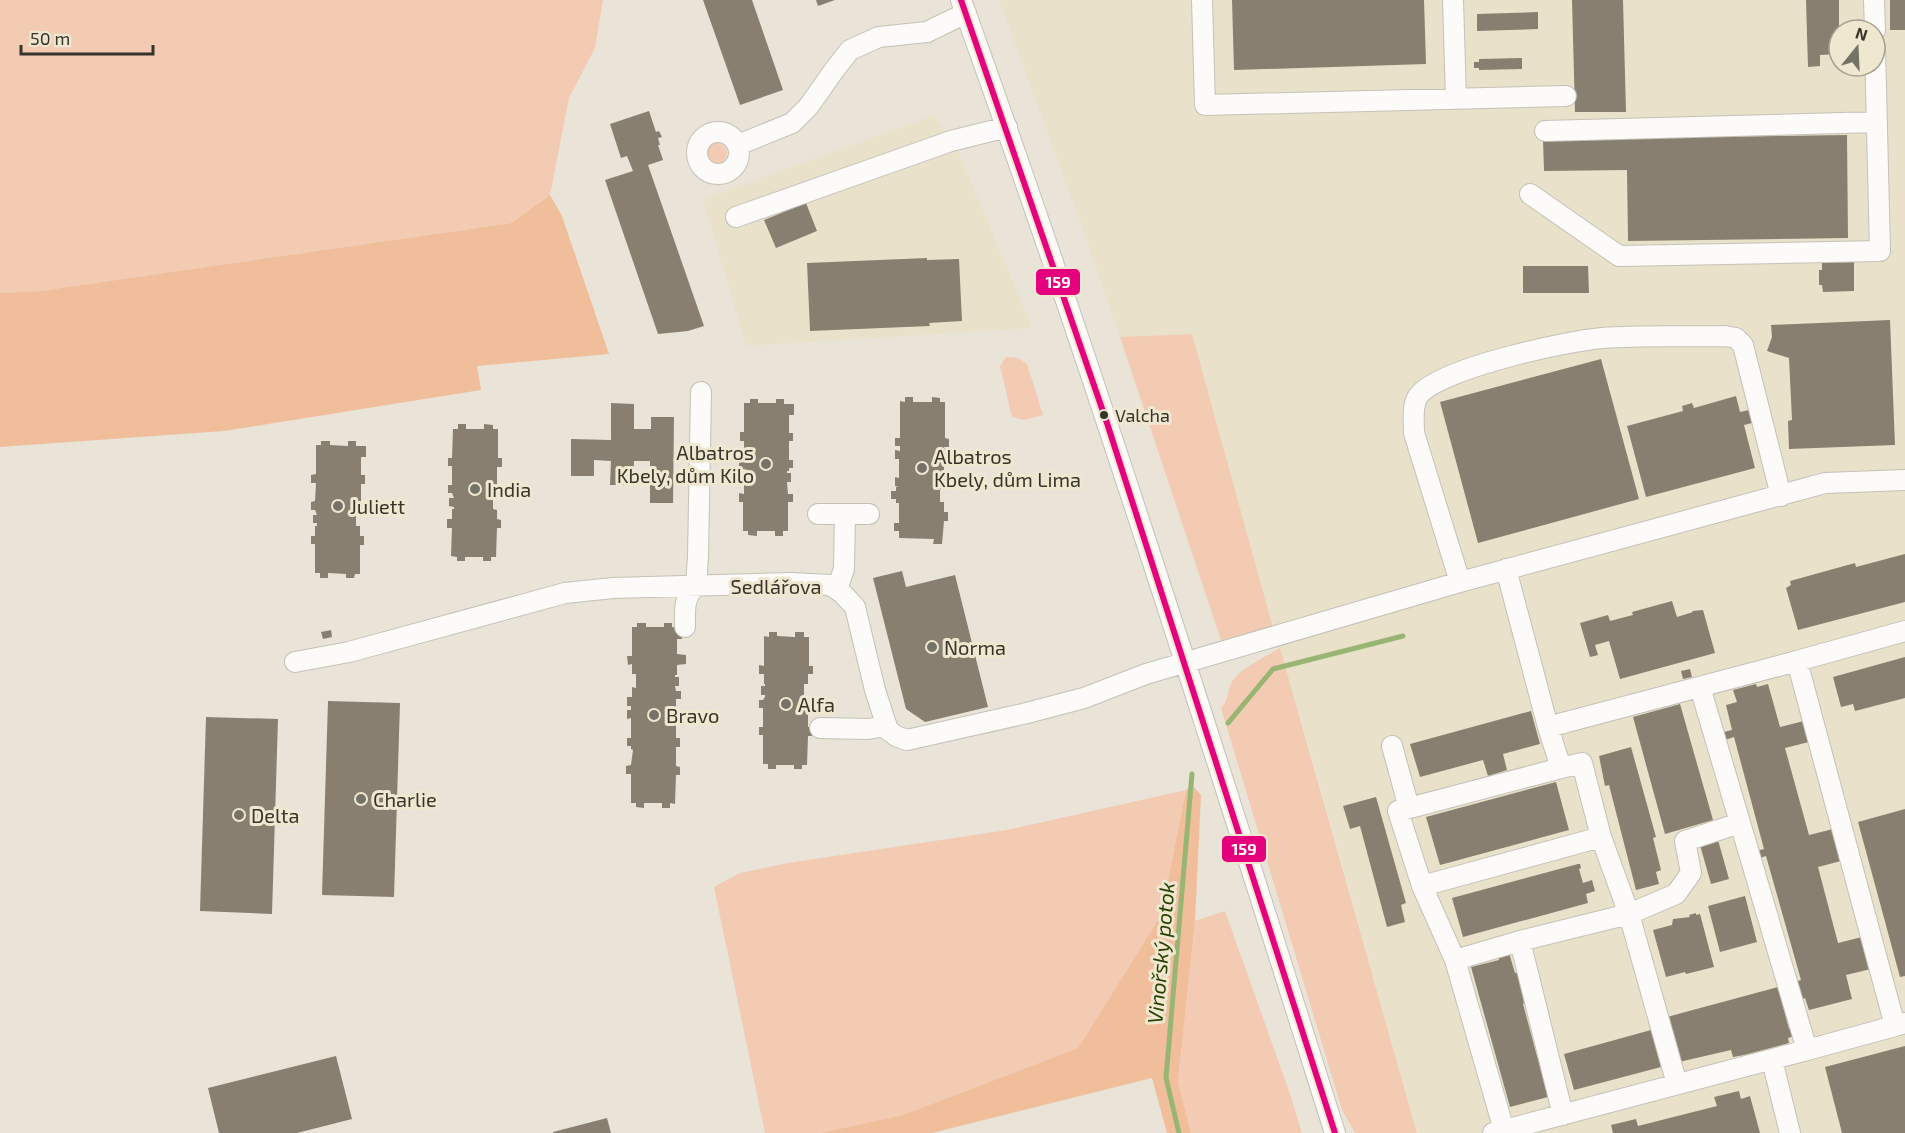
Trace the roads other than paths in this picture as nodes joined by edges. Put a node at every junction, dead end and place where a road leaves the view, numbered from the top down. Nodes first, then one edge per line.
1 (1202, 0) edge
2 (1453, 0) edge
3 (1874, 0) edge
4 (964, 6) edge
5 (1875, 18) edge
6 (1875, 78) edge
7 (1566, 96) dead end
8 (1456, 99) junction
9 (1876, 122) junction
10 (1007, 127) junction
11 (1545, 131) dead end
12 (738, 145) dead end
13 (1530, 194) dead end
14 (735, 217) dead end
15 (700, 392) dead end
16 (1905, 480) edge
17 (1781, 496) junction
18 (818, 514) dead end
19 (844, 514) junction
20 (869, 514) dead end
21 (1506, 569) junction
22 (1460, 582) junction
23 (696, 586) junction
24 (837, 590) junction
25 (685, 627) dead end
26 (1905, 631) edge
27 (1797, 661) junction
28 (295, 662) dead end
29 (1186, 663) junction
30 (1700, 687) junction
31 (886, 726) junction
32 (1548, 727) junction
33 (820, 728) dead end
34 (1392, 746) dead end
35 (1561, 768) junction
36 (1409, 808) junction
37 (1740, 823) junction
38 (1601, 837) junction
39 (1422, 886) junction
40 (1629, 914) junction
41 (1520, 941) junction
42 (1455, 960) junction
43 (1897, 1001) edge
44 (1900, 1024) edge
45 (1807, 1050) junction
46 (1772, 1060) junction
47 (1677, 1084) junction
48 (1563, 1115) junction
49 (1498, 1131) edge
50 (1335, 1133) edge
51 (1790, 1133) edge

1 - 8 street
2 - 8 street
3 - 5 street
4 - 10 street
4 - 12 street
6 - 9 street
7 - 8 street
9 - 11 street
9 - 13 street
10 - 14 street
10 - 29 street
15 - 23 street
16 - 17 street
17 - 21 street
17 - 22 street
18 - 19 street
19 - 20 street
19 - 24 street
21 - 22 street
21 - 32 street
22 - 29 street
23 - 24 street, Sedlářova
23 - 25 street
23 - 28 street, Sedlářova
24 - 31 street, Sedlářova
26 - 27 street
27 - 30 street
27 - 43 street
29 - 31 street
29 - 50 street
30 - 32 street
30 - 37 street
31 - 33 street
32 - 35 street
34 - 36 street
35 - 36 street
35 - 38 street
36 - 39 street
37 - 40 street
37 - 45 street
38 - 39 street
38 - 40 street
39 - 42 street
40 - 41 street
40 - 47 street
41 - 42 street
41 - 48 street
42 - 49 street
43 - 44 street
44 - 45 street
45 - 46 street
46 - 47 street
46 - 51 street
47 - 48 street
48 - 49 street

